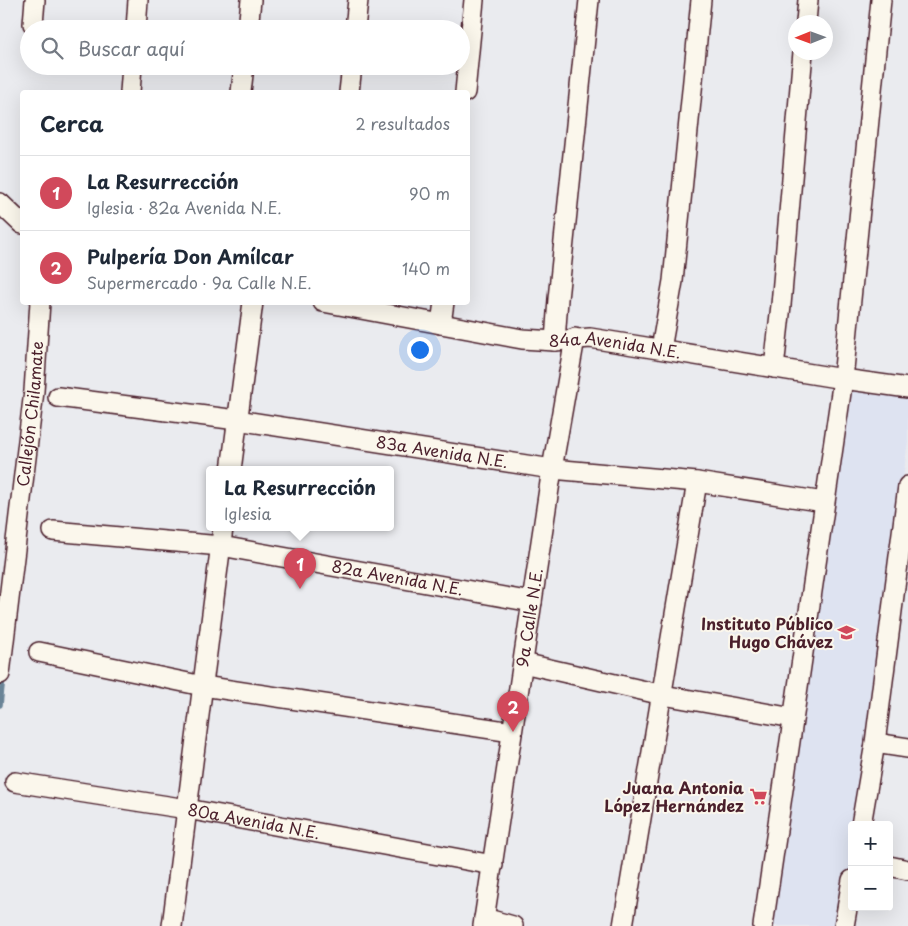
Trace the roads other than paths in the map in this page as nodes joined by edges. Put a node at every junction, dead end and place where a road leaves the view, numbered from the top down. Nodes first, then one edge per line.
1 (35, 0) edge
2 (138, 0) edge
3 (251, 0) edge
4 (358, 0) edge
5 (474, 0) edge
6 (589, 0) edge
7 (701, 0) edge
8 (808, 0) edge
9 (881, 0) edge
10 (807, 15) edge
11 (33, 20) edge
12 (137, 20) edge
13 (249, 20) edge
14 (356, 20) edge
15 (470, 41) edge
16 (802, 60) edge
17 (131, 75) edge
18 (243, 75) edge
19 (351, 75) edge
20 (467, 75) edge
21 (130, 90) edge
22 (241, 90) edge
23 (349, 90) edge
24 (465, 90) edge
25 (0, 203) edge
26 (20, 222) edge
27 (40, 305) edge
28 (253, 305) edge
29 (338, 305) edge
30 (444, 305) edge
31 (441, 324) junction
32 (575, 338) junction
33 (555, 341) junction
34 (660, 349) junction
35 (774, 368) junction
36 (843, 379) junction
37 (908, 388) edge
38 (58, 397) dead end
39 (238, 420) junction
40 (232, 466) edge
41 (552, 468) junction
42 (697, 482) junction
43 (908, 486) edge
44 (824, 502) junction
45 (906, 521) edge
46 (53, 531) dead end
47 (222, 537) edge
48 (6, 574) edge
49 (532, 602) junction
50 (39, 652) dead end
51 (523, 663) junction
52 (0, 674) edge
53 (203, 686) junction
54 (663, 695) junction
55 (793, 718) junction
56 (512, 732) junction
57 (874, 743) junction
58 (908, 748) edge
59 (15, 782) dead end
60 (186, 809) junction
61 (862, 821) edge
62 (492, 865) junction
63 (893, 867) edge
64 (908, 870) edge
65 (848, 903) edge
66 (484, 922) edge
67 (172, 926) edge
68 (513, 926) edge
69 (623, 926) edge
70 (763, 926) edge
71 (844, 926) edge

1 - 11 street
2 - 12 street
3 - 13 street
4 - 14 street
5 - 15 street
6 - 33 street
7 - 34 street
8 - 10 street
9 - 36 street
16 - 35 street
17 - 21 street
18 - 22 street
19 - 23 street
20 - 24 street
25 - 26 street
27 - 48 street, Callejón Chilamate
28 - 39 street
29 - 31 street, 84a Avenida N.E.
30 - 31 street
31 - 33 street, 84a Avenida N.E.
32 - 33 street, 84a Avenida N.E.
32 - 34 street, 84a Avenida N.E.
32 - 41 street, 9a Calle N.E.
34 - 35 street, 84a Avenida N.E.
35 - 36 street, 84a Avenida N.E.
36 - 37 street, 84a Avenida N.E.
36 - 44 street
38 - 39 street, 83a Avenida N.E.
39 - 40 street
39 - 41 street, 83a Avenida N.E.
41 - 42 street, 83a Avenida N.E.
41 - 49 street, 9a Calle N.E.
42 - 44 street, 83a Avenida N.E.
42 - 54 street
43 - 45 street
44 - 55 street
45 - 57 street
46 - 47 street, 82a Avenida N.E.
47 - 49 street, 82a Avenida N.E.
47 - 53 street
48 - 52 street, Callejón Chilamate
49 - 51 street, 9a Calle N.E.
50 - 53 street
51 - 54 street
51 - 56 street, 9a Calle N.E.
53 - 56 street
53 - 60 street
54 - 55 street
54 - 69 street
55 - 70 street
56 - 62 street, 9a Calle N.E.
57 - 58 street
57 - 61 street
59 - 60 street, 80a Avenida N.E.
60 - 62 street, 80a Avenida N.E.
60 - 67 street
62 - 66 street, 9a Calle N.E.
63 - 64 street
65 - 71 street
66 - 68 street

